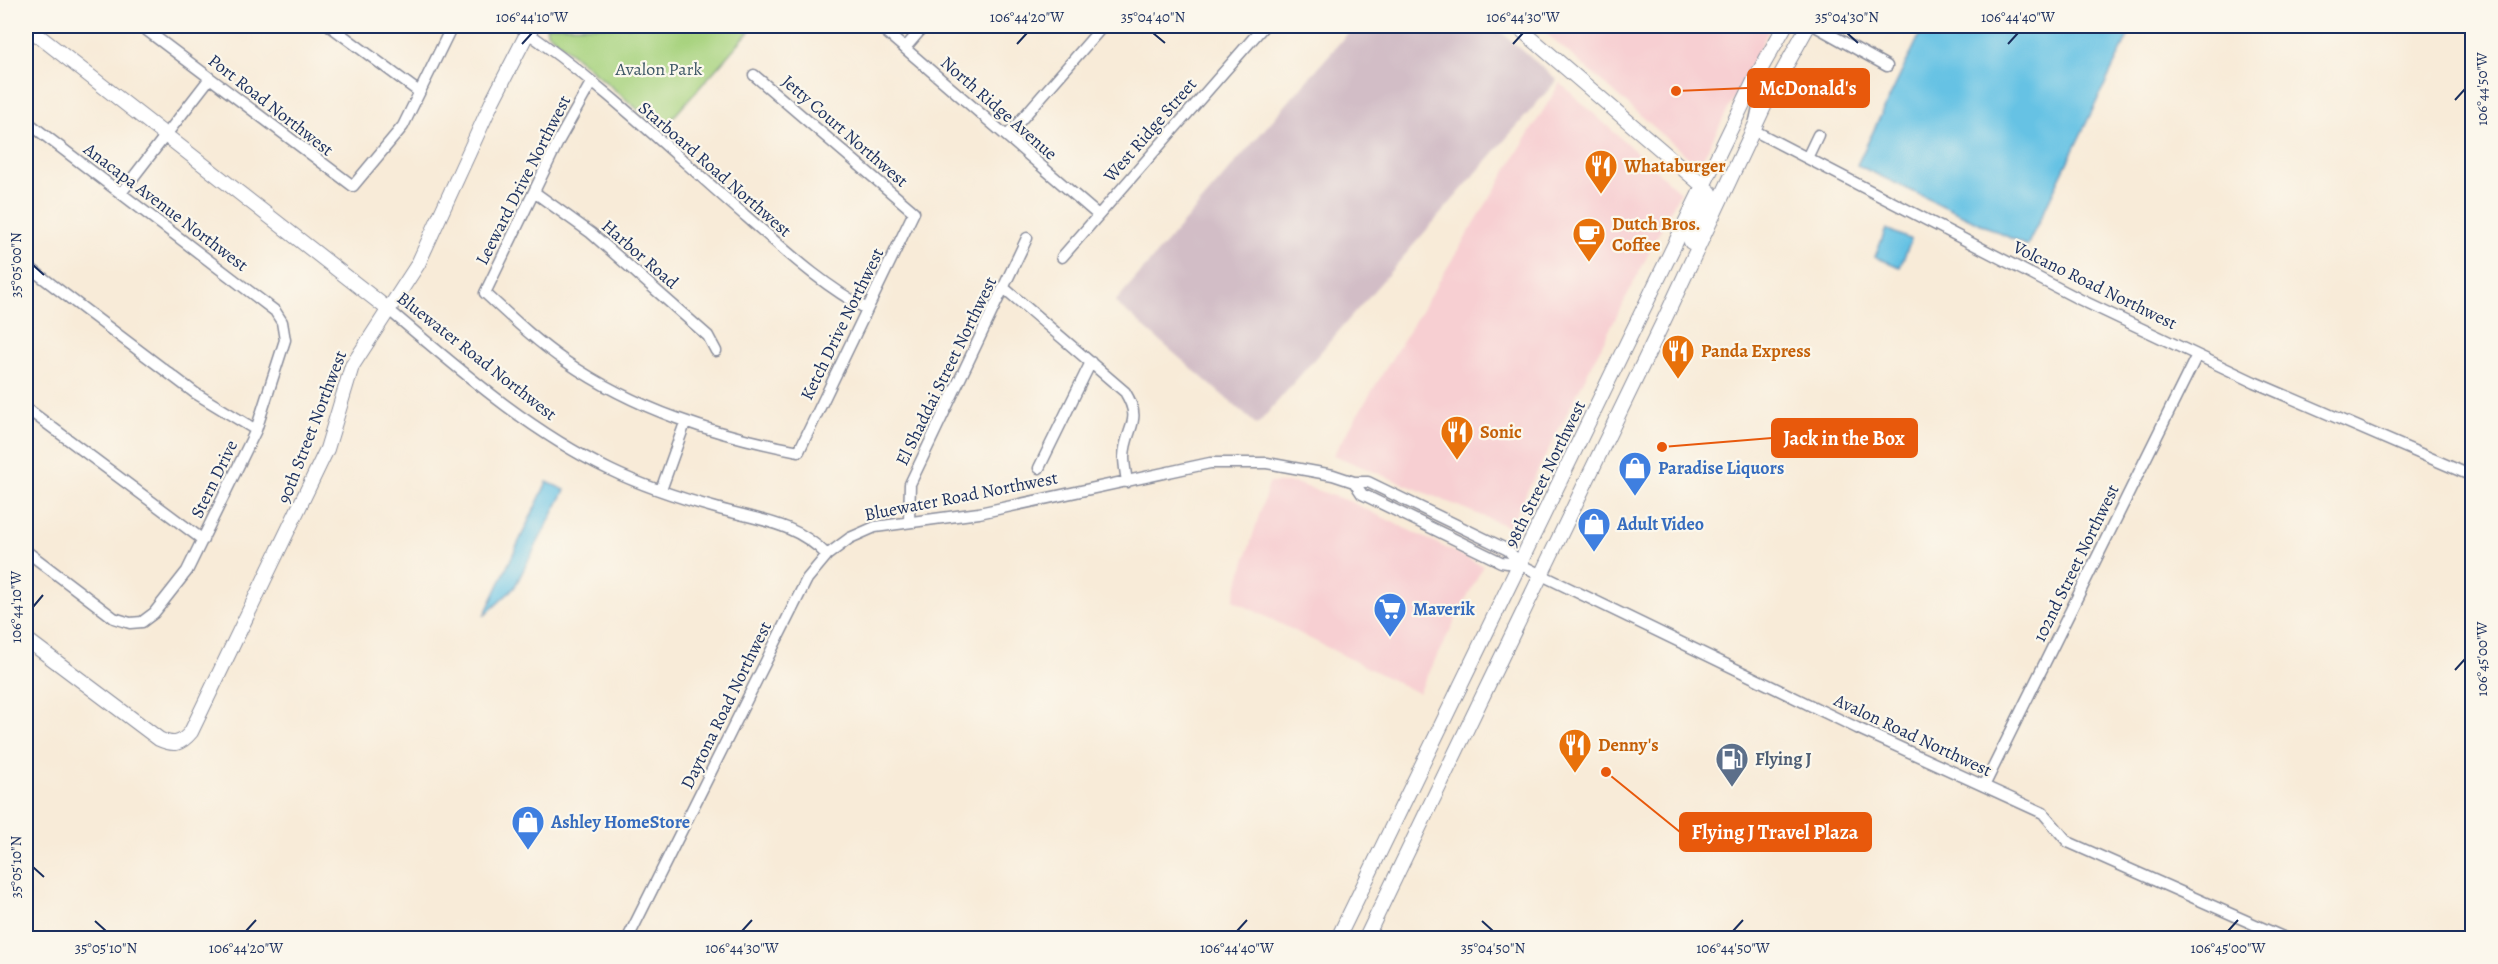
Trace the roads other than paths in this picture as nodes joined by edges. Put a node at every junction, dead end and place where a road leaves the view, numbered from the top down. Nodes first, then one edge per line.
1 (26, 26) edge
2 (141, 26) edge
3 (330, 26) edge
4 (452, 26) edge
5 (879, 26) edge
6 (924, 26) edge
7 (1103, 26) edge
8 (1264, 26) edge
9 (1517, 26) edge
10 (1785, 26) edge
11 (1808, 26) edge
12 (1815, 26) edge
13 (526, 28) edge
14 (905, 48) junction
15 (1887, 66) dead end
16 (754, 75) dead end
17 (210, 78) junction
18 (591, 83) junction
19 (1752, 86) junction
20 (419, 92) junction
21 (1761, 98) junction
22 (26, 121) edge
23 (1753, 130) junction
24 (167, 135) junction
25 (1818, 135) dead end
26 (1007, 136) junction
27 (1807, 158) junction
28 (1734, 169) junction
29 (1703, 187) junction
30 (534, 192) junction
31 (121, 193) junction
32 (914, 212) joint
33 (1098, 215) junction
34 (1028, 238) dead end
35 (1062, 257) dead end
36 (26, 265) edge
37 (1690, 266) junction
38 (1004, 288) junction
39 (867, 309) junction
40 (389, 310) junction
41 (282, 322) joint
42 (716, 351) dead end
43 (2197, 355) junction
44 (1090, 362) junction
45 (26, 408) edge
46 (685, 423) junction
47 (256, 430) junction
48 (1039, 468) dead end
49 (2472, 476) edge
50 (1127, 482) junction
51 (661, 490) junction
52 (909, 521) junction
53 (203, 540) junction
54 (26, 551) edge
55 (827, 555) junction
56 (1521, 565) junction
57 (1542, 575) junction
58 (26, 639) edge
59 (1984, 786) junction
60 (628, 939) edge
61 (1338, 939) edge
62 (1366, 939) edge
63 (2285, 939) edge

1 - 24 main road, Bluewater Road Northwest
2 - 17 street, Port Road Northwest
3 - 20 street
4 - 20 street
5 - 14 street, North Ridge Avenue
6 - 14 street
7 - 26 street
8 - 33 street, West Ridge Street
9 - 29 main road
10 - 19 main road, 98th Street Northwest
11 - 23 main road
12 - 15 street
13 - 18 street, Starboard Road Northwest
13 - 40 main road, 90th Street Northwest
14 - 26 street, North Ridge Avenue
16 - 32 street, Jetty Court Northwest
17 - 20 street, Port Road Northwest
17 - 24 street
18 - 30 street, Leeward Drive Northwest
18 - 39 street, Starboard Road Northwest
19 - 21 street
19 - 29 main road, 98th Street Northwest
21 - 23 street
21 - 28 main road
22 - 31 street, Anacapa Avenue Northwest
23 - 27 street, Volcano Road Northwest
23 - 28 main road
24 - 31 street
24 - 40 main road, Bluewater Road Northwest
25 - 27 street
26 - 33 street, North Ridge Avenue
27 - 43 street, Volcano Road Northwest
28 - 37 main road
29 - 37 main road
29 - 56 main road, 98th Street Northwest
30 - 42 street, Harbor Road
30 - 46 street, Leeward Drive Northwest
31 - 41 street, Anacapa Avenue Northwest
32 - 39 street, Ketch Drive Northwest
33 - 35 street, West Ridge Street
34 - 38 street, El Shaddai Street Northwest
36 - 47 street
37 - 57 main road
38 - 44 street
38 - 52 street, El Shaddai Street Northwest
39 - 46 street, Ketch Drive Northwest
40 - 51 street, Bluewater Road Northwest
40 - 58 main road, 90th Street Northwest
41 - 47 street, Stern Drive
43 - 49 street, Volcano Road Northwest
43 - 59 street, 102nd Street Northwest
44 - 48 street
44 - 50 street
45 - 53 street
46 - 51 street
47 - 53 street, Stern Drive
50 - 52 street, Bluewater Road Northwest
50 - 56 street, Bluewater Road Northwest
51 - 55 street, Bluewater Road Northwest
52 - 55 street, Bluewater Road Northwest
53 - 54 street, Stern Drive
55 - 60 street, Daytona Road Northwest
56 - 57 street, Avalon Road Northwest
56 - 61 main road, 98th Street Northwest
57 - 59 street, Avalon Road Northwest
57 - 62 main road
59 - 63 street, Avalon Road Northwest

